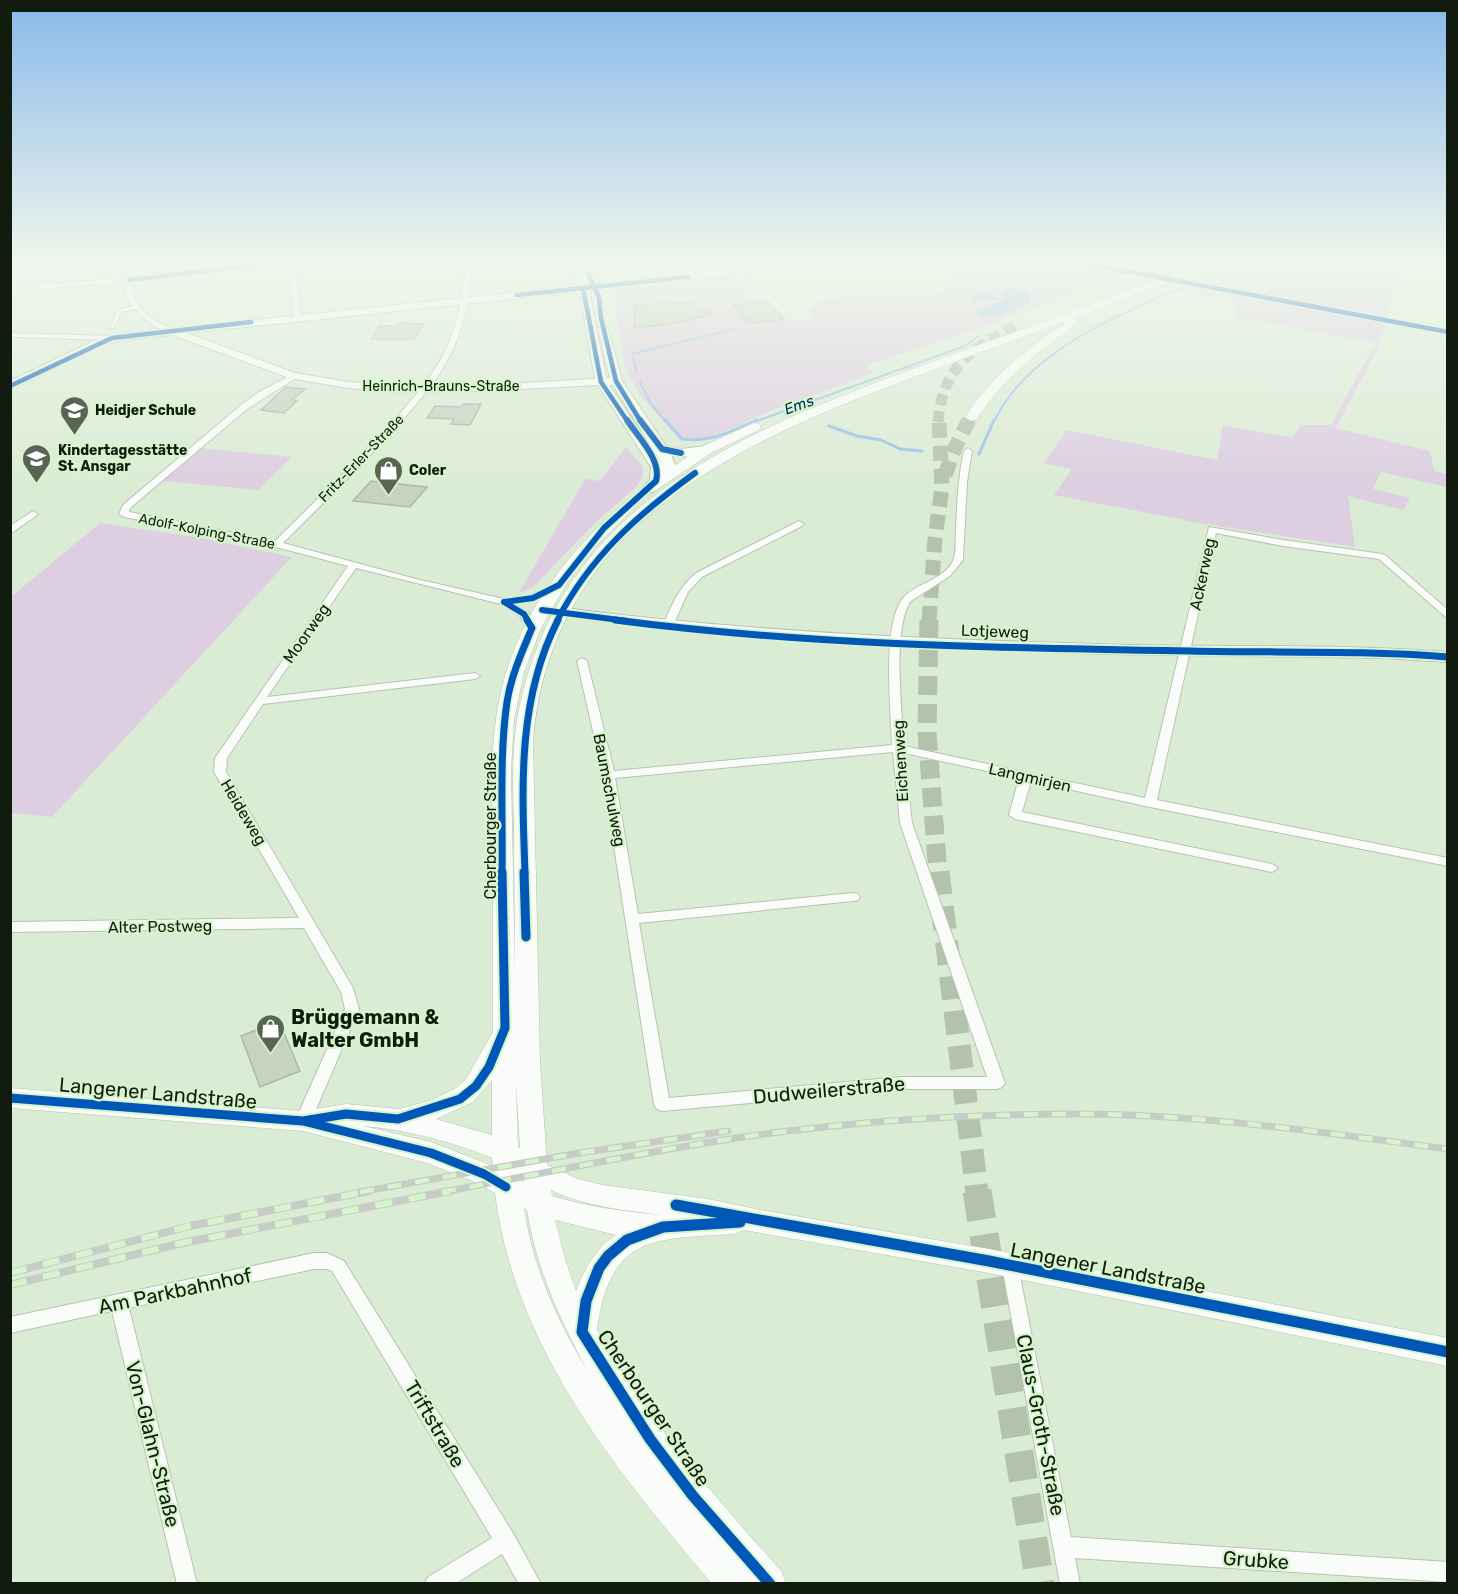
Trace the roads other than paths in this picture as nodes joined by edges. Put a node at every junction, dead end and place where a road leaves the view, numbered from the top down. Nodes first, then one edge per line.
1 (106, 337) edge
2 (188, 337) edge
3 (199, 337) edge
4 (455, 337) edge
5 (594, 337) edge
6 (603, 337) edge
7 (1010, 337) edge
8 (1051, 337) edge
9 (234, 354) junction
10 (292, 376) junction
11 (616, 381) junction
12 (601, 382) junction
13 (10, 386) edge
14 (427, 388) junction
15 (851, 396) junction
16 (971, 417) tunnel mouth
17 (662, 449) junction
18 (706, 450) junction
19 (968, 452) dead end
20 (657, 467) junction
21 (672, 472) junction
22 (694, 474) junction
23 (649, 489) junction
24 (666, 492) junction
25 (33, 514) dead end
26 (799, 524) dead end
27 (10, 531) edge
28 (276, 544) junction
29 (354, 565) junction
30 (559, 585) junction
31 (504, 602) junction
32 (1448, 616) edge
33 (544, 617) junction
34 (668, 626) junction
35 (896, 640) junction
36 (1186, 651) junction
37 (1448, 657) edge
38 (582, 661) dead end
39 (475, 676) dead end
40 (259, 701) junction
41 (898, 748) junction
42 (609, 775) junction
43 (1026, 776) junction
44 (1150, 803) junction
45 (1448, 862) edge
46 (1272, 868) dead end
47 (853, 897) dead end
48 (632, 919) junction
49 (309, 923) junction
50 (10, 927) edge
51 (505, 1028) junction
52 (997, 1083) joint
53 (10, 1098) edge
54 (662, 1105) joint
55 (398, 1119) junction
56 (303, 1121) junction
57 (503, 1151) junction
58 (535, 1171) junction
59 (506, 1187) junction
60 (540, 1204) junction
61 (761, 1222) junction
62 (663, 1227) junction
63 (339, 1266) joint
64 (1010, 1266) junction
65 (119, 1304) junction
66 (10, 1325) edge
67 (582, 1332) junction
68 (1448, 1352) edge
69 (506, 1540) junction
70 (1064, 1547) junction
71 (1448, 1572) edge
72 (187, 1584) edge
73 (435, 1584) edge
74 (531, 1584) edge
75 (734, 1584) edge
76 (770, 1584) edge
77 (1070, 1584) edge

1 - 13 street
2 - 9 street, Heinrich-Brauns-Straße
3 - 9 street, Heinrich-Brauns-Straße
4 - 14 street, Fritz-Erler-Straße
5 - 12 street
6 - 11 street
7 - 15 main road, Cherbourger Straße
8 - 16 main road
9 - 10 street, Heinrich-Brauns-Straße
10 - 14 street, Heinrich-Brauns-Straße
10 - 28 street, Adolf-Kolping-Straße
11 - 12 street, Heinrich-Brauns-Straße
11 - 17 street
12 - 14 street, Heinrich-Brauns-Straße
12 - 20 street
14 - 28 street, Fritz-Erler-Straße
15 - 18 main road, Cherbourger Straße
15 - 22 main road, Cherbourger Straße
17 - 18 street
17 - 21 street
18 - 21 main road, Cherbourger Straße
19 - 35 street, Eichenweg
20 - 21 street
20 - 23 street
21 - 22 main road
21 - 23 main road, Cherbourger Straße
21 - 24 main road
22 - 24 main road, Cherbourger Straße
23 - 30 main road, Cherbourger Straße
24 - 33 main road, Cherbourger Straße
25 - 27 street
26 - 34 street
28 - 29 street, Adolf-Kolping-Straße
29 - 31 street, Adolf-Kolping-Straße
29 - 40 street, Moorweg
30 - 31 street, Adolf-Kolping-Straße
30 - 33 main road, Cherbourger Straße
31 - 33 street, Adolf-Kolping-Straße
32 - 36 street, Ackerweg
33 - 34 street, Lotjeweg
33 - 51 main road, Cherbourger Straße
33 - 58 main road, Cherbourger Straße
34 - 35 street, Lotjeweg
35 - 36 street, Lotjeweg
35 - 41 street, Eichenweg
36 - 37 street, Lotjeweg
36 - 44 street, Ackerweg
38 - 42 street, Baumschulweg
39 - 40 street
40 - 49 street, Heideweg
41 - 42 street, Langmirjen
41 - 43 street, Langmirjen
41 - 52 street, Eichenweg
42 - 48 street, Baumschulweg
43 - 44 street, Langmirjen
43 - 46 street
44 - 45 street, Langmirjen
47 - 48 street
48 - 54 street, Baumschulweg
49 - 50 street, Alter Postweg
49 - 56 street, Heideweg
51 - 55 main road
51 - 57 main road, Cherbourger Straße
52 - 54 street, Dudweilerstraße
53 - 56 main road, Langener Landstraße
55 - 56 main road, Langener Landstraße
55 - 57 main road, Langener Landstraße
56 - 59 main road, Langener Landstraße
57 - 58 main road, Langener Landstraße
57 - 59 main road, Cherbourger Straße
58 - 60 main road, Cherbourger Straße
58 - 61 main road, Langener Landstraße
59 - 60 main road, Langener Landstraße
59 - 75 main road, Cherbourger Straße
60 - 62 main road, Langener Landstraße
60 - 67 main road, Cherbourger Straße
61 - 62 main road, Langener Landstraße
61 - 64 main road, Langener Landstraße
62 - 67 main road
63 - 65 street, Am Parkbahnhof
63 - 69 street, Triftstraße
64 - 68 main road, Langener Landstraße
64 - 70 street, Claus-Groth-Straße
65 - 66 street, Am Parkbahnhof
65 - 72 street, Von-Glahn-Straße
67 - 76 main road, Cherbourger Straße
69 - 73 street
69 - 74 street, Triftstraße
70 - 71 street, Grubke
70 - 77 street, Claus-Groth-Straße

